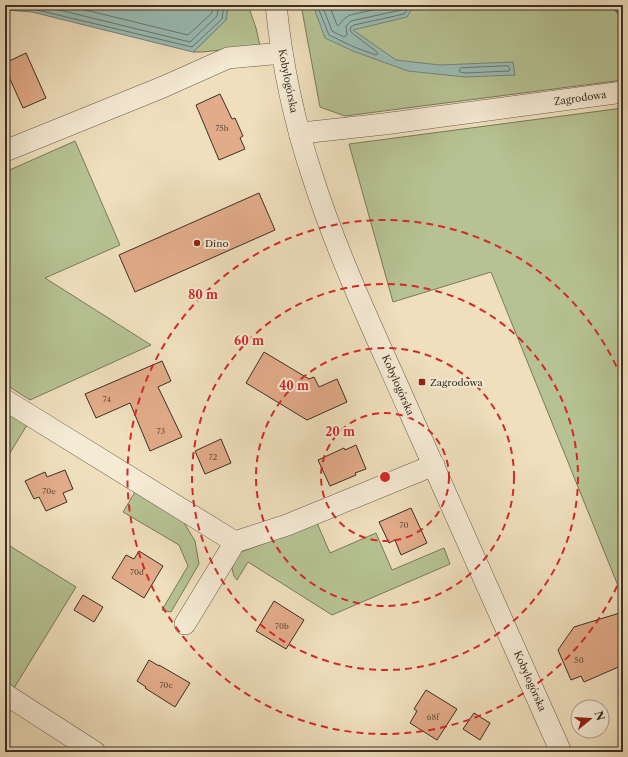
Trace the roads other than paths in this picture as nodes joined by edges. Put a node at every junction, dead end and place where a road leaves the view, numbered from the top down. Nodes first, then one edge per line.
1 (276, 5) edge
2 (282, 53) junction
3 (623, 92) edge
4 (300, 135) junction
5 (5, 151) edge
6 (5, 400) edge
7 (434, 465) junction
8 (236, 542) junction
9 (186, 624) dead end
10 (5, 694) edge
11 (95, 752) edge
12 (561, 752) edge

1 - 2 street, Kobylogórska
2 - 4 street, Kobylogórska
2 - 5 street
3 - 4 street, Zagrodowa
4 - 7 street, Kobylogórska
6 - 8 street
7 - 8 street
7 - 12 street, Kobylogórska
8 - 9 street
10 - 11 street

